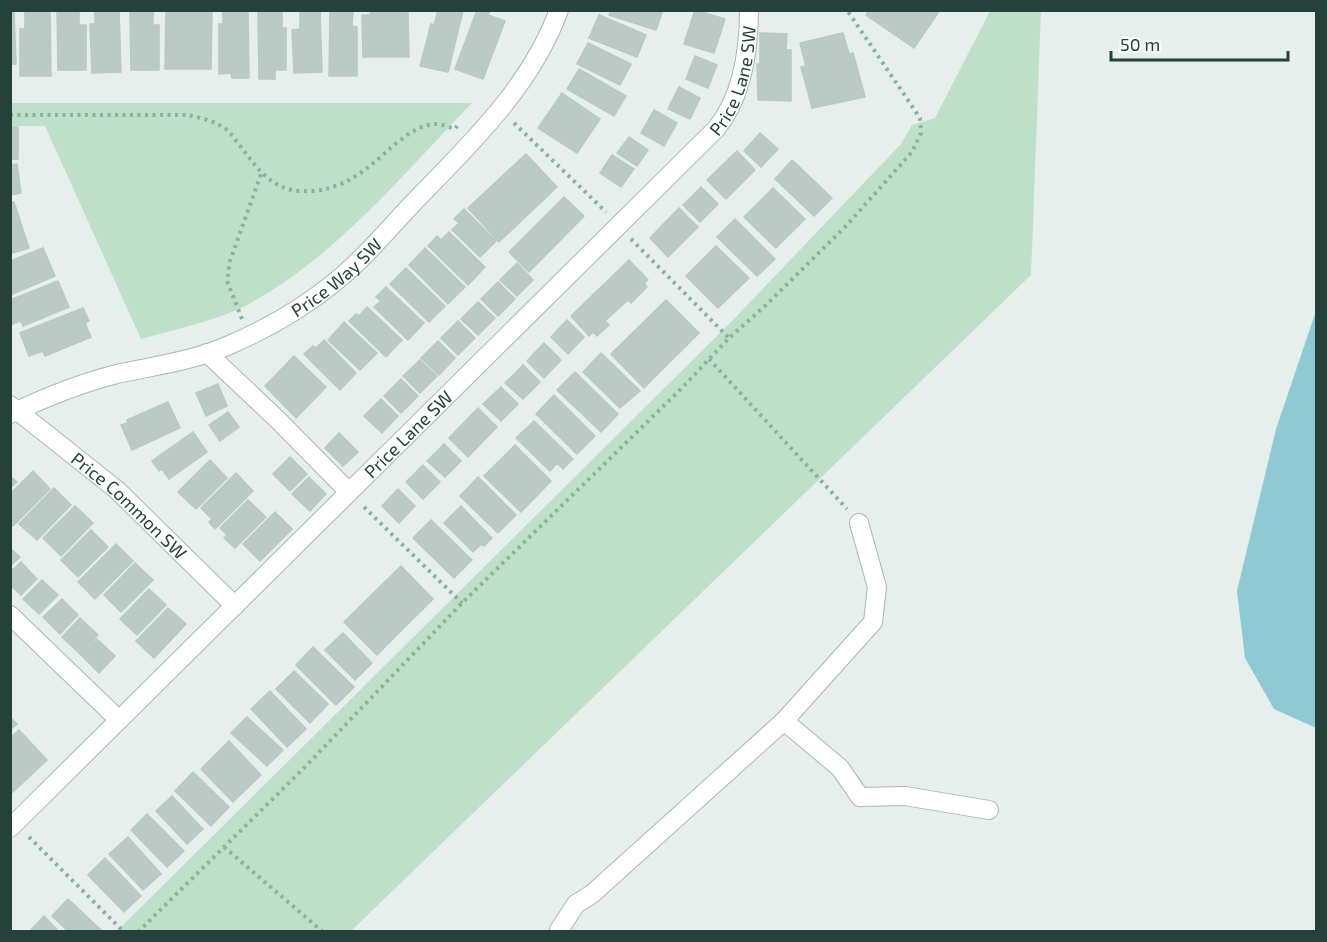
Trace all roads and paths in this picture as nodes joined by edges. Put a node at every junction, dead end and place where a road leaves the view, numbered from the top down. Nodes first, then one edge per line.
1 (559, 10) edge
2 (749, 10) edge
3 (847, 10) edge
4 (10, 116) edge
5 (515, 124) dead end
6 (455, 129) dead end
7 (261, 174) junction
8 (609, 216) dead end
9 (627, 234) dead end
10 (249, 336) junction
11 (729, 338) junction
12 (207, 353) junction
13 (709, 359) junction
14 (13, 410) edge
15 (349, 492) junction
16 (859, 523) joint
17 (462, 603) junction
18 (235, 606) junction
19 (10, 615) edge
20 (119, 720) junction
21 (784, 721) junction
22 (990, 810) dead end
23 (13, 826) edge
24 (224, 847) junction
25 (124, 932) edge
26 (138, 932) edge
27 (323, 932) edge
28 (561, 932) edge

1 - 10 street, Price Way SW
2 - 15 street, Price Lane SW
3 - 11 path
4 - 7 path
5 - 8 path
6 - 7 path
7 - 10 path
9 - 11 path
10 - 12 street, Price Way SW
11 - 13 path
12 - 14 street, Price Way SW
12 - 15 street
13 - 16 path
13 - 17 path
14 - 18 street, Price Common SW
15 - 17 path
15 - 18 street, Price Lane SW
16 - 21 street
17 - 24 path
18 - 20 street, Price Lane SW
19 - 20 street
20 - 23 street, Price Lane SW
21 - 22 street
21 - 28 street
23 - 25 path
24 - 26 path
24 - 27 path

